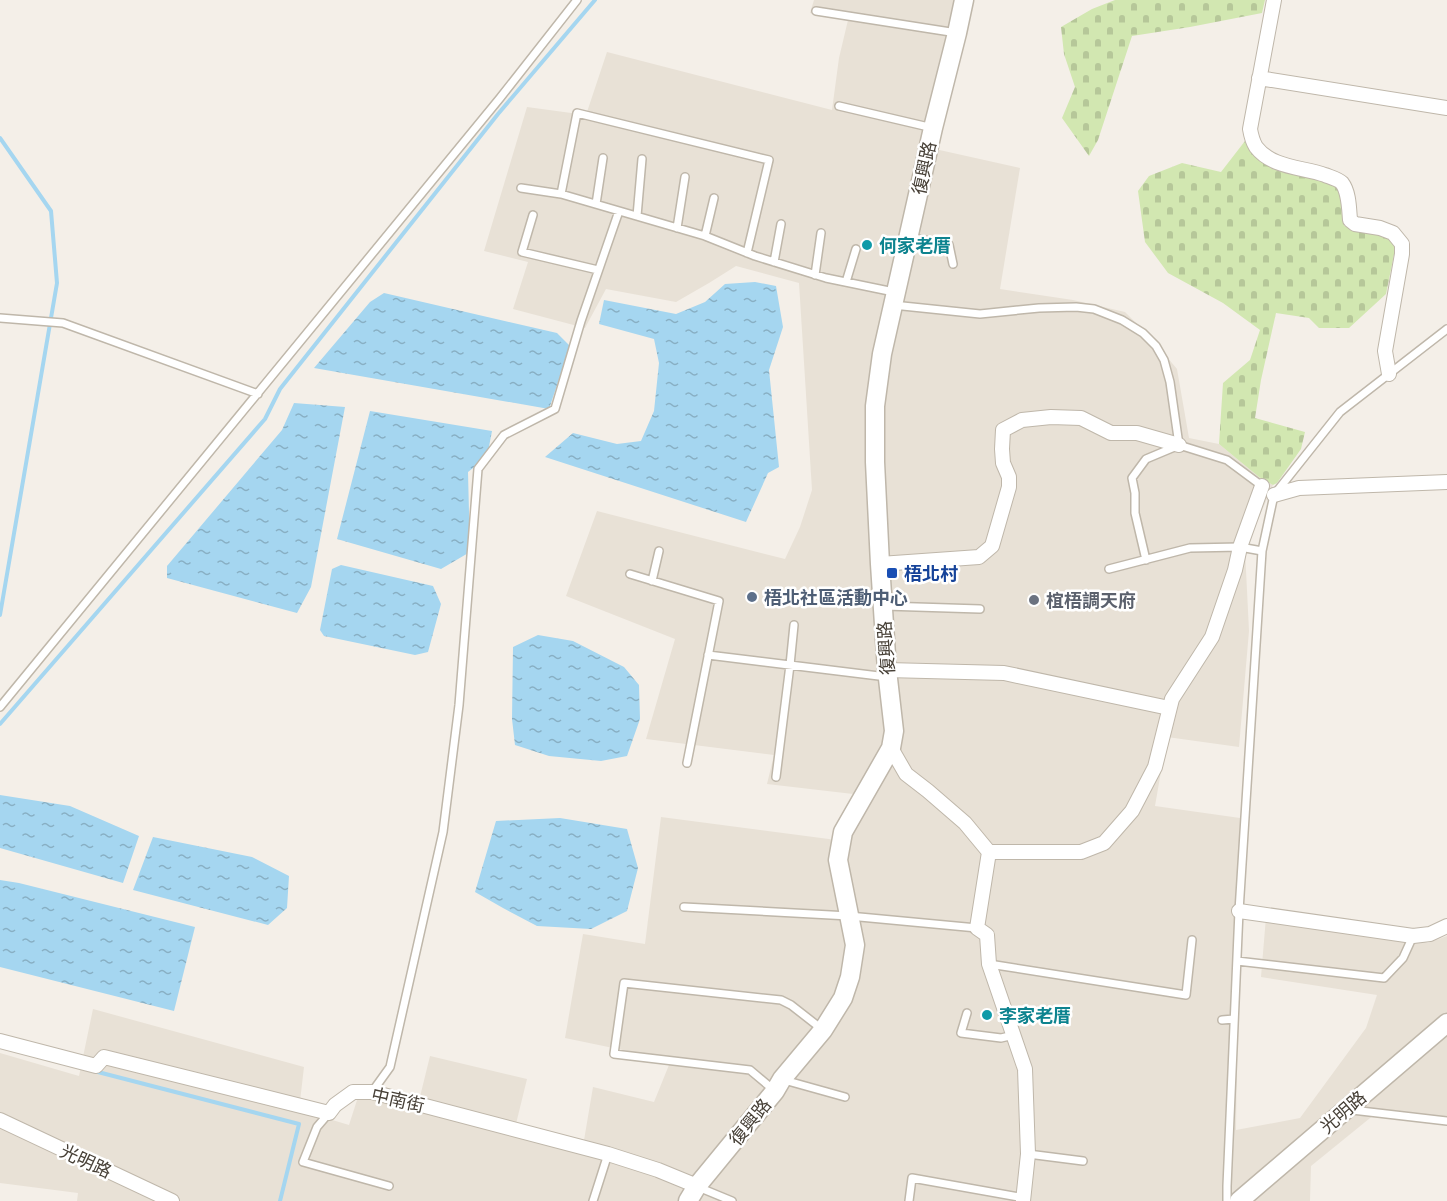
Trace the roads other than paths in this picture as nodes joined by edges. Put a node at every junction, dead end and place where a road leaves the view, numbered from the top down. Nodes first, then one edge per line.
1 (577, 0) edge
2 (964, 0) edge
3 (1274, 0) edge
4 (816, 11) dead end
5 (957, 33) junction
6 (1259, 78) junction
7 (839, 106) dead end
8 (1447, 108) edge
9 (933, 128) junction
10 (603, 158) dead end
11 (642, 159) dead end
12 (685, 177) dead end
13 (521, 188) dead end
14 (561, 194) junction
15 (714, 198) dead end
16 (596, 204) junction
17 (619, 211) junction
18 (533, 215) dead end
19 (637, 216) junction
20 (781, 224) dead end
21 (677, 228) junction
22 (821, 233) dead end
23 (705, 236) junction
24 (909, 237) junction
25 (856, 249) dead end
26 (747, 253) junction
27 (774, 262) junction
28 (953, 264) dead end
29 (598, 270) junction
30 (815, 275) junction
31 (846, 282) junction
32 (895, 299) junction
33 (0, 318) edge
34 (1447, 328) edge
35 (1389, 374) junction
36 (258, 394) junction
37 (1179, 445) junction
38 (1447, 482) edge
39 (1262, 486) junction
40 (1274, 495) junction
41 (1240, 548) junction
42 (659, 551) dead end
43 (1262, 551) junction
44 (1146, 560) junction
45 (880, 564) junction
46 (1109, 570) dead end
47 (630, 574) dead end
48 (652, 581) junction
49 (883, 606) junction
50 (980, 609) dead end
51 (794, 625) dead end
52 (708, 655) junction
53 (790, 665) junction
54 (887, 674) junction
55 (0, 707) edge
56 (1169, 708) junction
57 (891, 748) junction
58 (687, 763) dead end
59 (776, 777) dead end
60 (989, 852) junction
61 (684, 907) dead end
62 (1239, 911) junction
63 (849, 916) junction
64 (1447, 926) edge
65 (977, 928) junction
66 (1413, 936) junction
67 (1192, 940) dead end
68 (1237, 962) junction
69 (989, 964) junction
70 (967, 1013) dead end
71 (1234, 1019) junction
72 (1222, 1020) dead end
73 (1447, 1023) edge
74 (823, 1030) junction
75 (1014, 1035) junction
76 (0, 1041) edge
77 (779, 1085) junction
78 (372, 1092) junction
79 (845, 1096) dead end
80 (1346, 1109) junction
81 (329, 1113) junction
82 (0, 1120) edge
83 (1447, 1121) edge
84 (608, 1154) junction
85 (1028, 1154) junction
86 (1083, 1161) dead end
87 (389, 1186) dead end
88 (693, 1194) edge
89 (1023, 1199) edge
90 (172, 1201) edge
91 (593, 1201) edge
92 (732, 1201) edge
93 (909, 1201) edge
94 (1227, 1201) edge
95 (1239, 1201) edge

1 - 36 lane
2 - 5 street, 復興路
3 - 6 street
4 - 5 lane
5 - 9 street, 復興路
6 - 8 street
6 - 35 street
7 - 9 lane
9 - 24 street, 復興路
10 - 16 lane
11 - 19 lane
12 - 21 lane
13 - 14 lane
14 - 16 lane
14 - 26 lane
15 - 23 lane
16 - 17 lane
17 - 19 lane
17 - 29 lane
18 - 29 lane
19 - 21 lane
20 - 27 lane
21 - 23 lane
22 - 30 lane
23 - 26 lane
24 - 28 lane
24 - 32 street, 復興路
25 - 31 lane
26 - 27 lane
27 - 30 lane
29 - 78 lane
30 - 31 lane
31 - 32 lane
32 - 37 lane
32 - 45 street, 復興路
33 - 36 lane
34 - 35 lane
35 - 40 lane
36 - 55 lane
37 - 39 lane
37 - 44 lane
37 - 45 street
38 - 40 street
39 - 40 lane
39 - 41 street
40 - 43 lane
41 - 43 lane
41 - 44 lane
41 - 56 street
42 - 48 lane
43 - 62 lane
44 - 46 lane
45 - 49 street, 復興路
47 - 48 lane
48 - 52 lane
49 - 50 lane
49 - 54 street, 復興路
51 - 53 lane
52 - 53 lane
52 - 58 lane
53 - 54 lane
53 - 59 lane
54 - 56 street
54 - 57 street, 復興路
56 - 60 street
57 - 60 street
57 - 63 street, 復興路
60 - 65 street
61 - 63 lane
62 - 66 street
62 - 68 lane
63 - 65 lane
63 - 74 street, 復興路
64 - 66 street
65 - 69 street
66 - 68 lane
67 - 69 lane
68 - 71 lane
69 - 75 street
70 - 75 lane
71 - 72 lane
71 - 94 lane
73 - 80 street, 光明路
74 - 77 street, 復興路
74 - 77 lane
75 - 85 street
76 - 81 street
77 - 79 lane
77 - 88 street, 復興路
78 - 81 street, 中南街
78 - 84 street, 中南街
80 - 83 lane
80 - 95 street, 光明路
81 - 87 lane
82 - 90 street, 光明路
84 - 88 street, 中南街
84 - 91 lane
85 - 86 lane
85 - 89 street
88 - 92 lane, 中南街
89 - 93 lane

